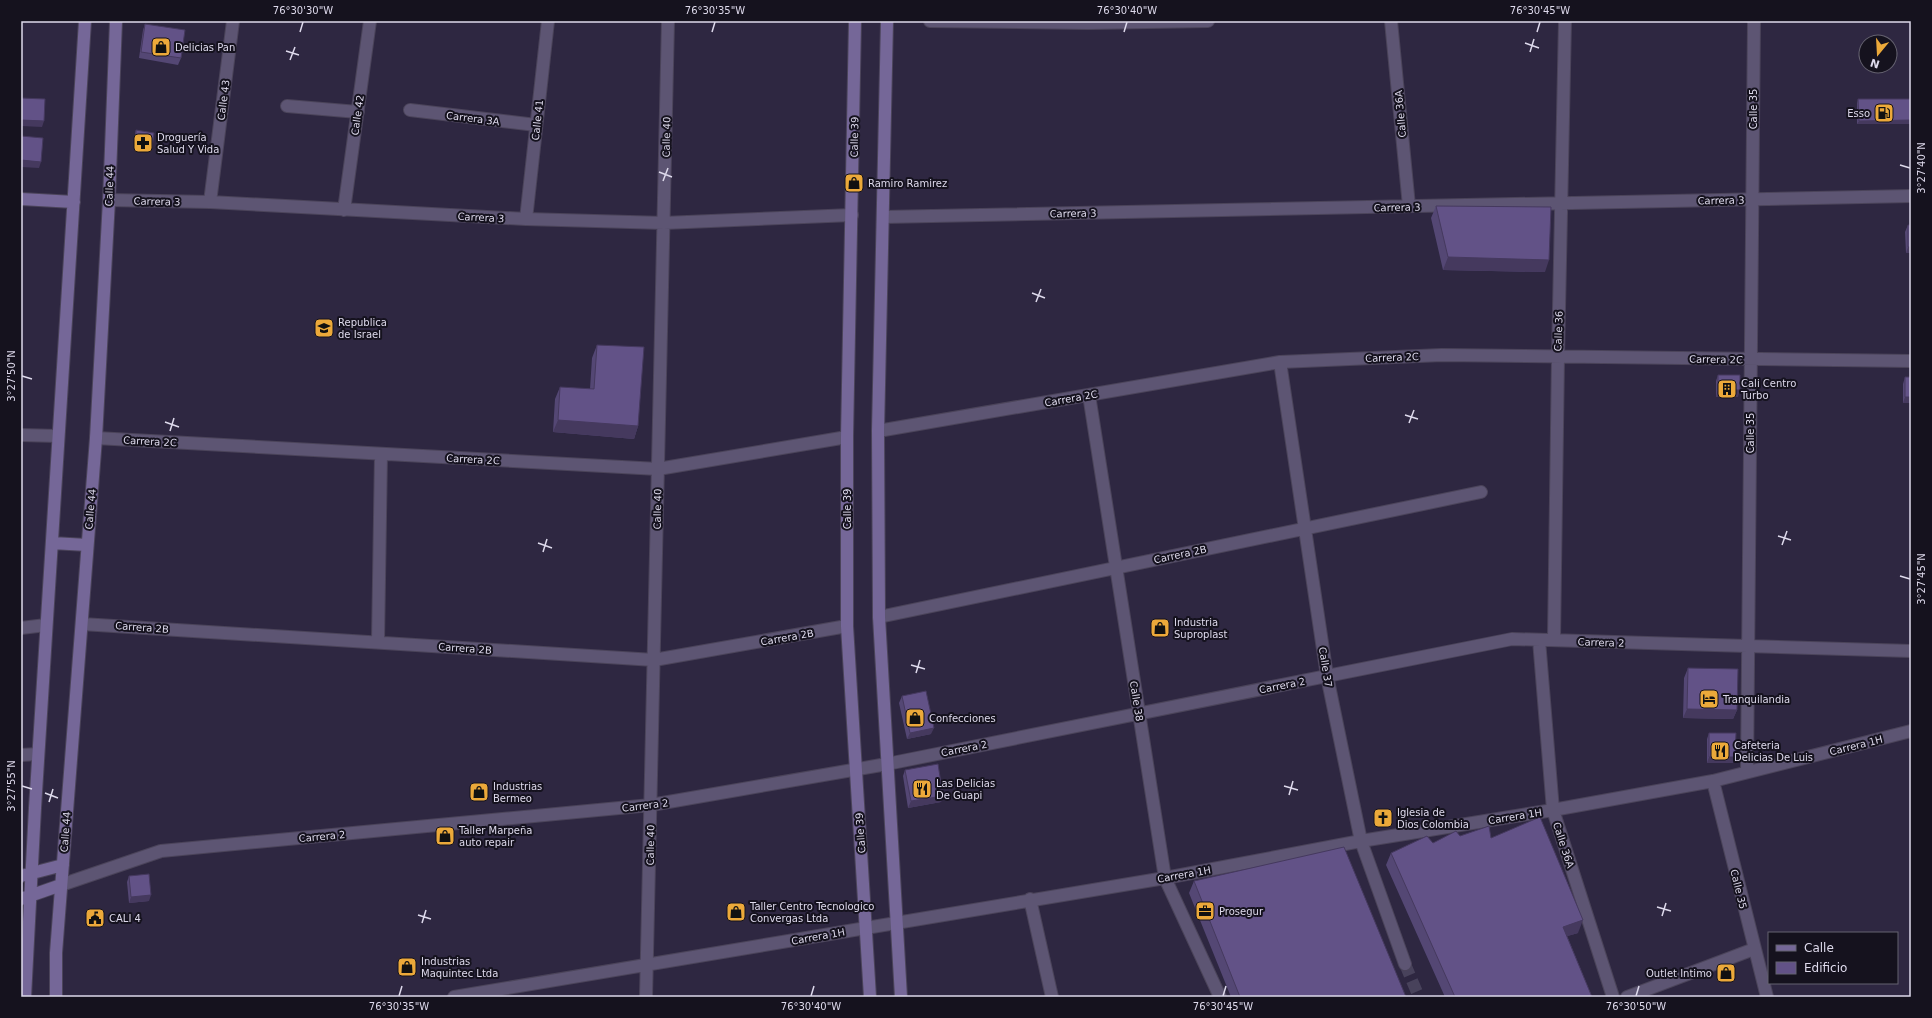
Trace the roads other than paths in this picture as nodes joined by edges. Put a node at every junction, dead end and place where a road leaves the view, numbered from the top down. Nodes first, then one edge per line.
1 (85, 21) edge
2 (116, 21) edge
3 (233, 21) edge
4 (370, 21) edge
5 (548, 21) edge
6 (668, 21) edge
7 (856, 21) edge
8 (887, 21) edge
9 (930, 21) edge
10 (1208, 21) edge
11 (1391, 21) edge
12 (1565, 21) edge
13 (1754, 21) edge
14 (1088, 22) edge
15 (287, 106) dead end
16 (410, 110) dead end
17 (358, 112) junction
18 (536, 125) junction
19 (1911, 196) edge
20 (21, 199) edge
21 (109, 200) junction
22 (1752, 200) junction
23 (74, 202) junction
24 (210, 202) junction
25 (1562, 203) junction
26 (1409, 206) junction
27 (344, 210) junction
28 (852, 215) junction
29 (883, 217) junction
30 (526, 219) junction
31 (664, 224) junction
32 (1558, 357) junction
33 (1750, 359) junction
34 (1911, 361) edge
35 (1280, 362) junction
36 (1089, 395) junction
37 (878, 431) junction
38 (21, 435) edge
39 (58, 436) junction
40 (848, 436) junction
41 (96, 438) junction
42 (381, 454) junction
43 (658, 469) junction
44 (1481, 492) dead end
45 (1306, 528) junction
46 (52, 543) junction
47 (87, 544) junction
48 (1117, 568) junction
49 (879, 617) junction
50 (82, 624) junction
51 (46, 625) junction
52 (847, 626) junction
53 (21, 628) edge
54 (1539, 640) junction
55 (1554, 640) junction
56 (378, 642) junction
57 (1748, 646) junction
58 (1911, 650) edge
59 (654, 660) junction
60 (1327, 676) junction
61 (1139, 713) junction
62 (1911, 731) edge
63 (38, 754) junction
64 (21, 755) edge
65 (887, 764) junction
66 (856, 769) junction
67 (1747, 772) junction
68 (1713, 781) junction
69 (651, 805) junction
70 (1553, 810) junction
71 (1361, 841) junction
72 (63, 865) junction
73 (26, 875) edge
74 (1165, 878) junction
75 (61, 885) junction
76 (26, 897) edge
77 (1030, 899) junction
78 (896, 923) junction
79 (866, 928) junction
80 (21, 940) edge
81 (1754, 948) junction
82 (27, 952) junction
83 (1405, 964) tunnel mouth
84 (647, 965) junction
85 (25, 997) edge
86 (56, 997) edge
87 (454, 997) edge
88 (646, 997) edge
89 (870, 997) edge
90 (901, 997) edge
91 (1052, 997) edge
92 (1220, 997) edge
93 (1613, 997) edge
94 (1627, 997) edge
95 (1768, 997) edge

1 - 23 street
2 - 21 street, Calle 44
3 - 24 street, Calle 43
4 - 17 street, Calle 42
5 - 18 street, Calle 41
6 - 31 street, Calle 40
7 - 28 street, Calle 39
8 - 29 street
9 - 14 street
10 - 14 street
11 - 26 street, Calle 36A
12 - 25 street, Calle 36
13 - 22 street, Calle 35
15 - 17 street
16 - 18 street, Carrera 3A
17 - 27 street, Calle 42
18 - 30 street, Calle 41
19 - 22 street, Carrera 3
20 - 23 street
21 - 24 street, Carrera 3
21 - 41 street, Calle 44
22 - 25 street, Carrera 3
22 - 33 street, Calle 35
23 - 39 street
24 - 27 street, Carrera 3
25 - 26 street, Carrera 3
25 - 32 street, Calle 36
26 - 29 street, Carrera 3
27 - 30 street, Carrera 3
28 - 31 street, Carrera 3
28 - 40 street, Calle 39
29 - 37 street
30 - 31 street, Carrera 3
31 - 43 street, Calle 40
32 - 33 street, Carrera 2C
32 - 35 street, Carrera 2C
32 - 55 street, Calle 36
33 - 34 street, Carrera 2C
33 - 57 street, Calle 35
35 - 36 street, Carrera 2C
35 - 45 street, Calle 37
36 - 37 street, Carrera 2C
36 - 48 street, Calle 38
37 - 49 street
38 - 39 street
39 - 46 street
40 - 43 street, Carrera 2C
40 - 52 street, Calle 39
41 - 42 street, Carrera 2C
41 - 47 street, Calle 44
42 - 43 street, Carrera 2C
42 - 56 street
43 - 59 street, Calle 40
44 - 45 street, Carrera 2B
45 - 48 street, Carrera 2B
45 - 60 street, Calle 37
46 - 47 street
46 - 51 street
47 - 50 street, Calle 44
48 - 49 street, Carrera 2B
48 - 61 street, Calle 38
49 - 65 street
50 - 56 street, Carrera 2B
50 - 72 street, Calle 44
51 - 53 street
51 - 63 street
52 - 59 street, Carrera 2B
52 - 66 street, Calle 39
54 - 55 street, Carrera 2
54 - 60 street, Carrera 2
54 - 70 street, Calle 36A
55 - 57 street, Carrera 2
56 - 59 street, Carrera 2B
57 - 58 street, Carrera 2
57 - 67 street, Calle 35
59 - 69 street, Calle 40
60 - 61 street, Carrera 2
60 - 71 street, Calle 37
61 - 65 street, Carrera 2
61 - 74 street, Calle 38
62 - 67 street, Carrera 1H
63 - 64 street
63 - 73 street
65 - 66 street, Carrera 2
65 - 78 street
66 - 69 street, Carrera 2
66 - 79 street, Calle 39
67 - 68 street, Carrera 1H
68 - 70 street, Carrera 1H
68 - 81 street, Calle 35
69 - 75 street, Carrera 2
69 - 84 street, Calle 40
70 - 71 street, Carrera 1H
70 - 93 street, Calle 36A
71 - 74 street, Carrera 1H
71 - 83 street, Calle 37
72 - 73 street
72 - 75 street, Calle 44
73 - 76 street
74 - 77 street, Carrera 1H
74 - 92 street, Calle 38
75 - 76 street, Carrera 2
75 - 86 street, Calle 44
76 - 82 street
77 - 78 street, Carrera 1H
77 - 91 street
78 - 79 street, Carrera 1H
78 - 90 street
79 - 84 street, Carrera 1H
79 - 89 street, Calle 39
80 - 82 street
81 - 94 street
81 - 95 street, Calle 35
82 - 85 street
84 - 87 street, Carrera 1H
84 - 88 street, Calle 40

